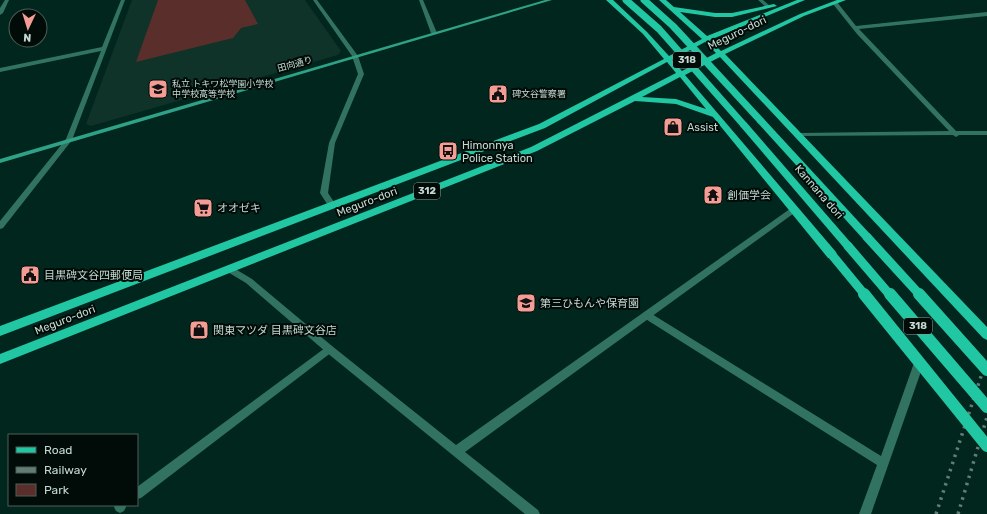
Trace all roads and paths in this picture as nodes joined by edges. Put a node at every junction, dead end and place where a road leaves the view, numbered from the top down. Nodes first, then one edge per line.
1 (7, 0) edge
2 (123, 0) edge
3 (315, 0) edge
4 (421, 0) edge
5 (550, 0) edge
6 (609, 0) edge
7 (626, 0) edge
8 (644, 0) edge
9 (662, 0) edge
10 (760, 0) edge
11 (802, 0) edge
12 (839, 1) edge
13 (789, 4) junction
14 (769, 7) junction
15 (674, 9) junction
16 (0, 13) edge
17 (987, 14) edge
18 (856, 28) junction
19 (434, 33) junction
20 (706, 39) junction
21 (105, 48) junction
22 (720, 54) junction
23 (355, 56) junction
24 (669, 60) junction
25 (0, 70) edge
26 (681, 75) junction
27 (634, 99) junction
28 (716, 117) junction
29 (987, 133) edge
30 (799, 135) junction
31 (956, 135) junction
32 (69, 140) junction
33 (0, 161) edge
34 (332, 205) junction
35 (794, 209) junction
36 (0, 226) edge
37 (229, 269) junction
38 (647, 315) junction
39 (0, 331) edge
40 (987, 335) edge
41 (329, 349) junction
42 (0, 359) edge
43 (919, 364) junction
44 (987, 370) edge
45 (987, 407) edge
46 (987, 446) edge
47 (457, 451) junction
48 (883, 463) junction
49 (138, 493) edge
50 (534, 514) edge
51 (865, 514) edge

1 - 16 street
2 - 21 street
3 - 23 street
4 - 19 street
5 - 19 street, 田向通り
6 - 24 main road
7 - 45 main road, Kannana dori / 318, bridge
8 - 44 main road, Kannana dori / 318, bridge
9 - 15 main road
10 - 14 street
11 - 13 main road, Meguro-dori / 312
12 - 18 street
12 - 22 main road, Meguro-dori / 312
13 - 14 main road
13 - 20 main road, Meguro-dori / 312
14 - 15 main road
15 - 20 main road
17 - 18 street
18 - 31 street
19 - 23 street, 田向通り
20 - 22 main road
20 - 24 main road, Meguro-dori / 312
21 - 25 street
21 - 32 street
22 - 26 main road, Meguro-dori / 312
22 - 30 main road
23 - 32 street, 田向通り
23 - 34 street
24 - 26 main road
24 - 34 main road, Meguro-dori / 312
26 - 27 main road, Meguro-dori / 312
26 - 28 main road
27 - 28 main road
27 - 37 main road, Meguro-dori / 312
28 - 35 main road
29 - 31 street
30 - 31 street
30 - 40 main road
32 - 33 street, 田向通り
32 - 36 street
34 - 39 main road, Meguro-dori / 312
35 - 38 street
35 - 43 main road, bridge
37 - 41 street
37 - 42 main road, Meguro-dori / 312
38 - 47 street
38 - 48 street
41 - 47 street
41 - 49 street
43 - 46 main road, bridge
43 - 48 street
47 - 50 street
48 - 51 street

